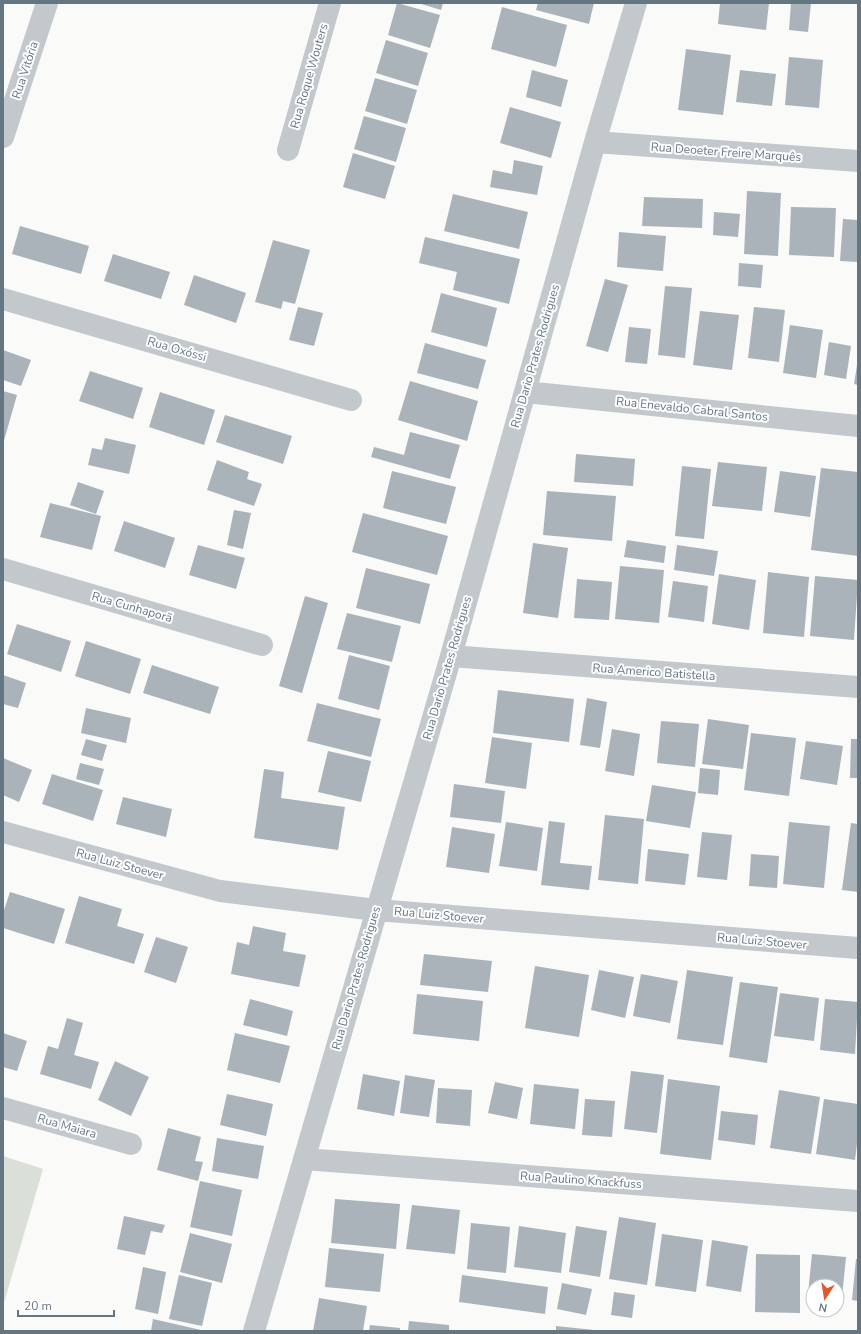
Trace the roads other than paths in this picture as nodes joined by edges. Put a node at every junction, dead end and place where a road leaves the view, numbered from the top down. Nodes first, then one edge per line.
1 (47, 3) edge
2 (330, 3) edge
3 (636, 3) edge
4 (3, 137) edge
5 (595, 142) junction
6 (288, 150) dead end
7 (858, 161) edge
8 (3, 299) edge
9 (525, 392) junction
10 (352, 400) dead end
11 (858, 426) edge
12 (3, 569) edge
13 (262, 645) dead end
14 (451, 656) junction
15 (858, 687) edge
16 (3, 832) edge
17 (376, 910) junction
18 (858, 948) edge
19 (3, 1108) edge
20 (131, 1144) dead end
21 (304, 1159) junction
22 (858, 1201) edge
23 (254, 1331) edge

1 - 4 street, Rua Vitória
2 - 6 street, Rua Roque Wouters
3 - 5 street, Rua Dario Prates Rodrigues
5 - 7 street, Rua Deoeter Freire Marquês
5 - 9 street, Rua Dario Prates Rodrigues
8 - 10 street, Rua Oxóssi
9 - 11 street, Rua Enevaldo Cabral Santos
9 - 14 street, Rua Dario Prates Rodrigues
12 - 13 street, Rua Cunhaporã
14 - 15 street, Rua Americo Batistella
14 - 17 street, Rua Dario Prates Rodrigues
16 - 17 street, Rua Luiz Stoever
17 - 18 street, Rua Luiz Stoever
17 - 21 street, Rua Dario Prates Rodrigues
19 - 20 street, Rua Maiara
21 - 22 street, Rua Paulino Knackfuss
21 - 23 street, Rua Dario Prates Rodrigues

